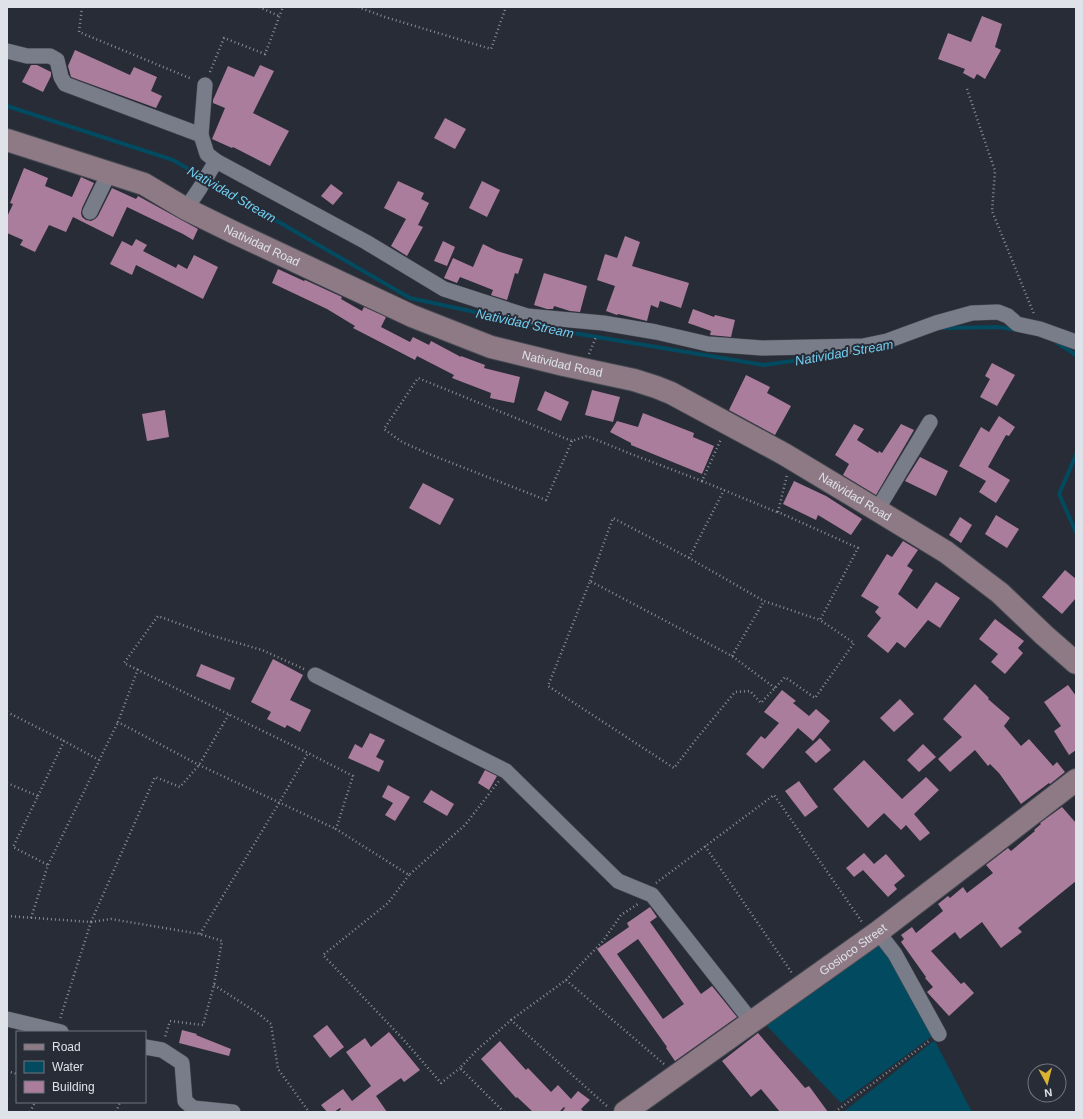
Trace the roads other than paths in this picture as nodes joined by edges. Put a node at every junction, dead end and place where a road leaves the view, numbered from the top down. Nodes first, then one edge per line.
1 (7, 51) edge
2 (205, 84) road end
3 (201, 135) junction
4 (7, 140) edge
5 (213, 166) junction
6 (108, 173) junction
7 (186, 209) junction
8 (90, 212) dead end
9 (1076, 342) edge
10 (930, 422) dead end
11 (877, 510) junction
12 (1076, 663) edge
13 (315, 674) road end
14 (1076, 780) edge
15 (872, 929) junction
16 (7, 1019) edge
17 (752, 1022) junction
18 (55, 1031) edge
19 (939, 1034) road end
20 (146, 1048) edge
21 (233, 1112) edge
22 (625, 1112) edge

1 - 3 street
2 - 3 street
3 - 5 street
4 - 6 street, Natividad Road
5 - 7 street
5 - 9 street
6 - 7 street, Natividad Road
6 - 8 street
7 - 11 street, Natividad Road
10 - 11 street
11 - 12 street, Natividad Road
13 - 17 street
14 - 15 street, Gosioco Street
15 - 17 street, Gosioco Street
15 - 19 street
16 - 18 street
17 - 22 street, Gosioco Street
20 - 21 street

